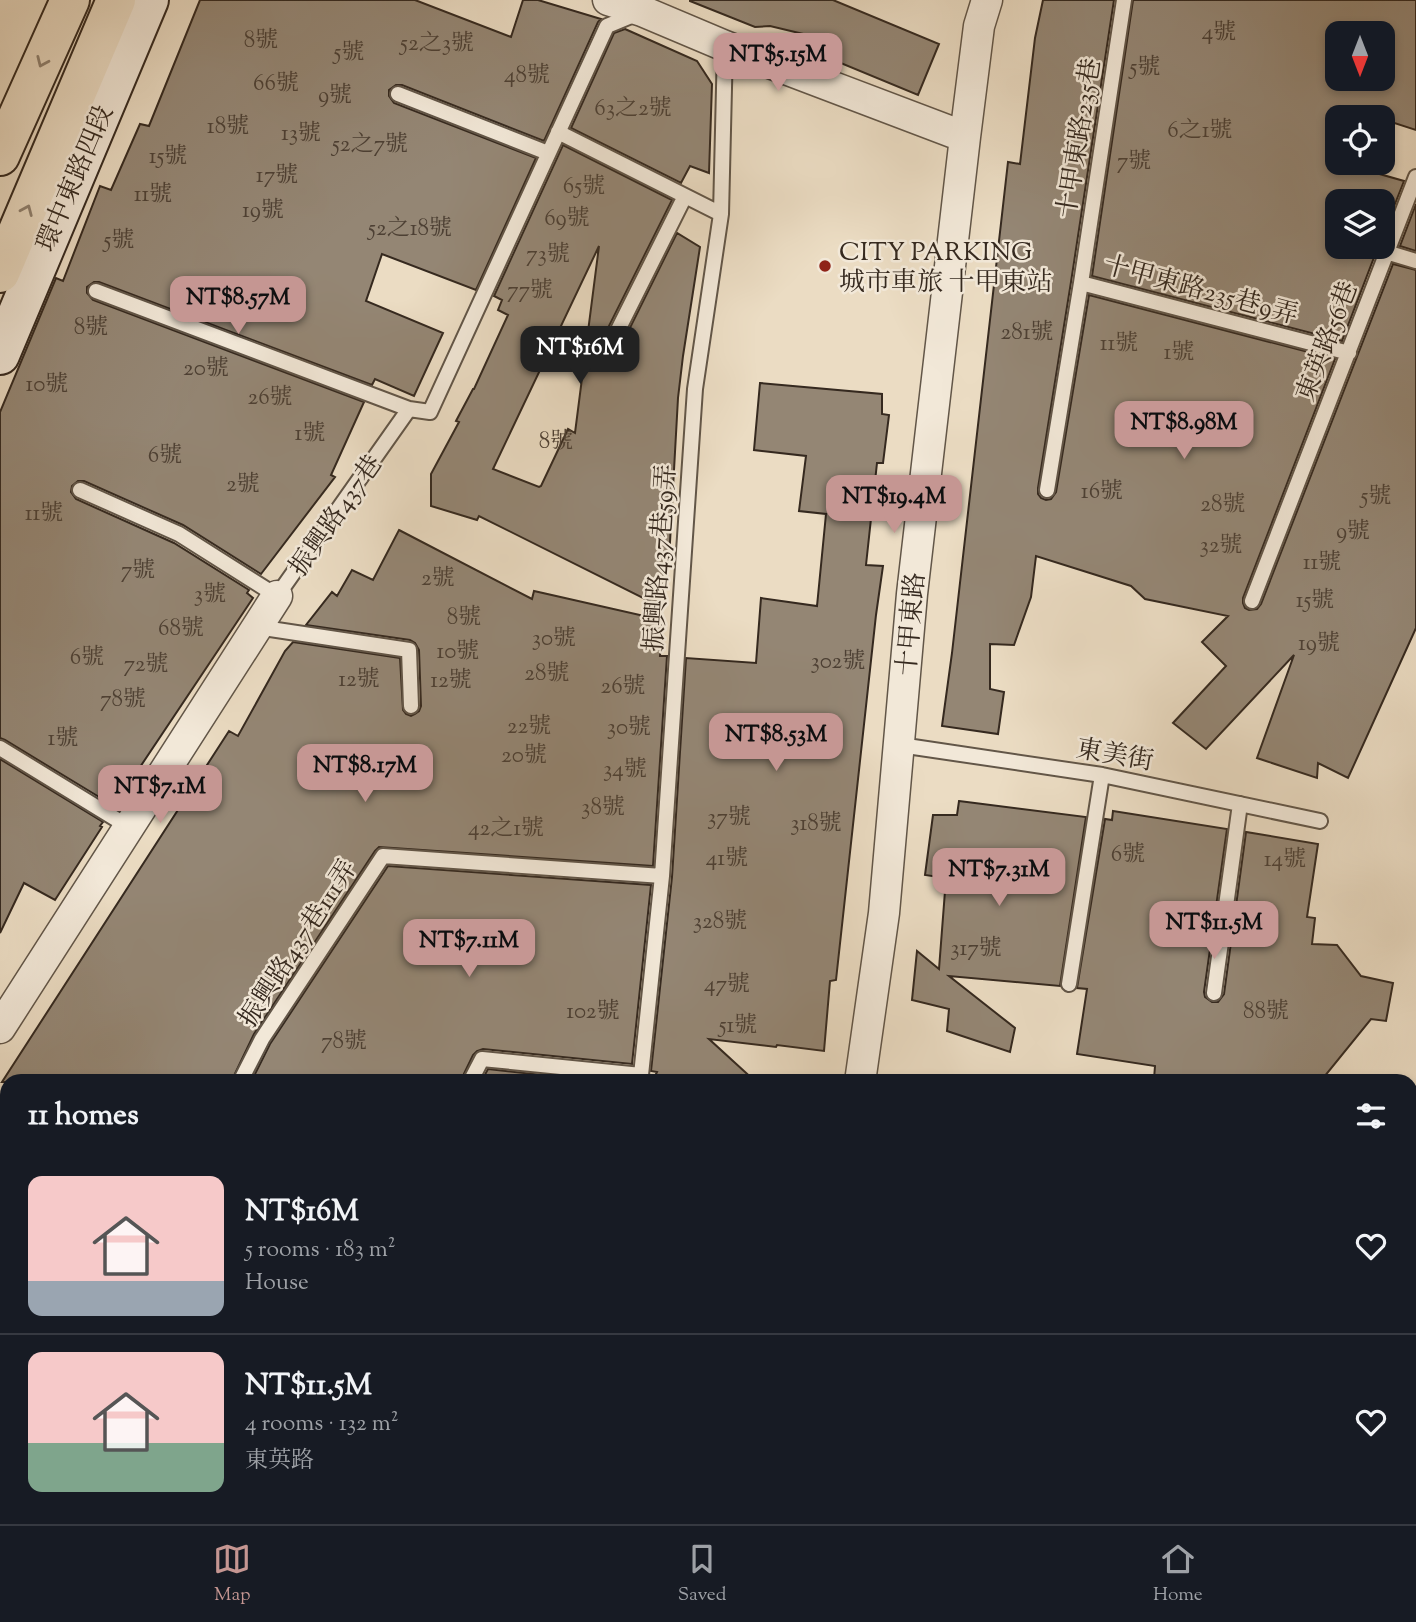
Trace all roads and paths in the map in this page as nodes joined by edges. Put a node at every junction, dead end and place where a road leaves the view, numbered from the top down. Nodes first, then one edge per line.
1 (70, 0) edge
2 (116, 0) edge
3 (149, 0) edge
4 (608, 0) edge
5 (987, 0) edge
6 (1124, 0) edge
7 (645, 6) edge
8 (725, 46) junction
9 (398, 94) dead end
10 (558, 132) junction
11 (965, 138) junction
12 (548, 153) junction
13 (0, 156) edge
14 (1416, 177) edge
15 (685, 196) junction
16 (721, 214) junction
17 (1395, 230) edge
18 (1395, 255) edge
19 (1383, 259) edge
20 (1416, 261) edge
21 (0, 273) edge
22 (1081, 282) junction
23 (96, 291) dead end
24 (1349, 353) junction
25 (0, 355) edge
26 (603, 360) dead end
27 (409, 410) junction
28 (80, 490) dead end
29 (1047, 491) dead end
30 (277, 596) junction
31 (1252, 601) dead end
32 (257, 628) junction
33 (411, 706) dead end
34 (900, 745) junction
35 (0, 748) edge
36 (1102, 775) junction
37 (1240, 804) junction
38 (1320, 821) dead end
39 (129, 827) junction
40 (662, 876) junction
41 (1069, 984) dead end
42 (1214, 993) dead end
43 (0, 1028) edge
44 (244, 1074) edge
45 (474, 1074) edge
46 (606, 1074) edge
47 (639, 1074) edge
48 (861, 1074) edge

1 -> 13 highway
21 -> 2 highway
3 - 25 street, 環中東路四段
4 - 7 street
5 - 11 street, 十甲東路
6 - 22 lane, 十甲東路235巷
7 - 8 street
7 - 10 lane
8 - 11 street
8 - 16 lane, 振興路437巷59弄
9 - 12 lane
10 - 12 lane
10 - 15 lane
11 - 34 street, 十甲東路
12 - 27 lane
14 - 17 lane, 東英路56巷
15 - 16 lane
15 - 26 lane
16 - 40 lane, 振興路437巷59弄
18 - 20 lane
19 - 24 lane, 東英路56巷
22 - 24 lane, 十甲東路235巷9弄
22 - 29 lane, 十甲東路235巷
23 - 27 lane
24 - 31 lane, 東英路56巷
27 - 30 lane, 振興路437巷
28 - 30 lane
30 - 32 street, 振興路437巷
32 - 33 lane
32 - 39 street, 振興路437巷
34 - 36 lane, 東美街
34 - 48 street, 十甲東路
35 - 39 lane
36 - 37 lane, 東美街
36 - 41 lane
37 - 38 lane, 東美街
37 - 42 lane
39 - 43 street, 振興路437巷
40 - 44 lane, 振興路437巷111弄
40 - 47 lane, 振興路437巷59弄
45 - 46 lane, 振興路437巷59弄

